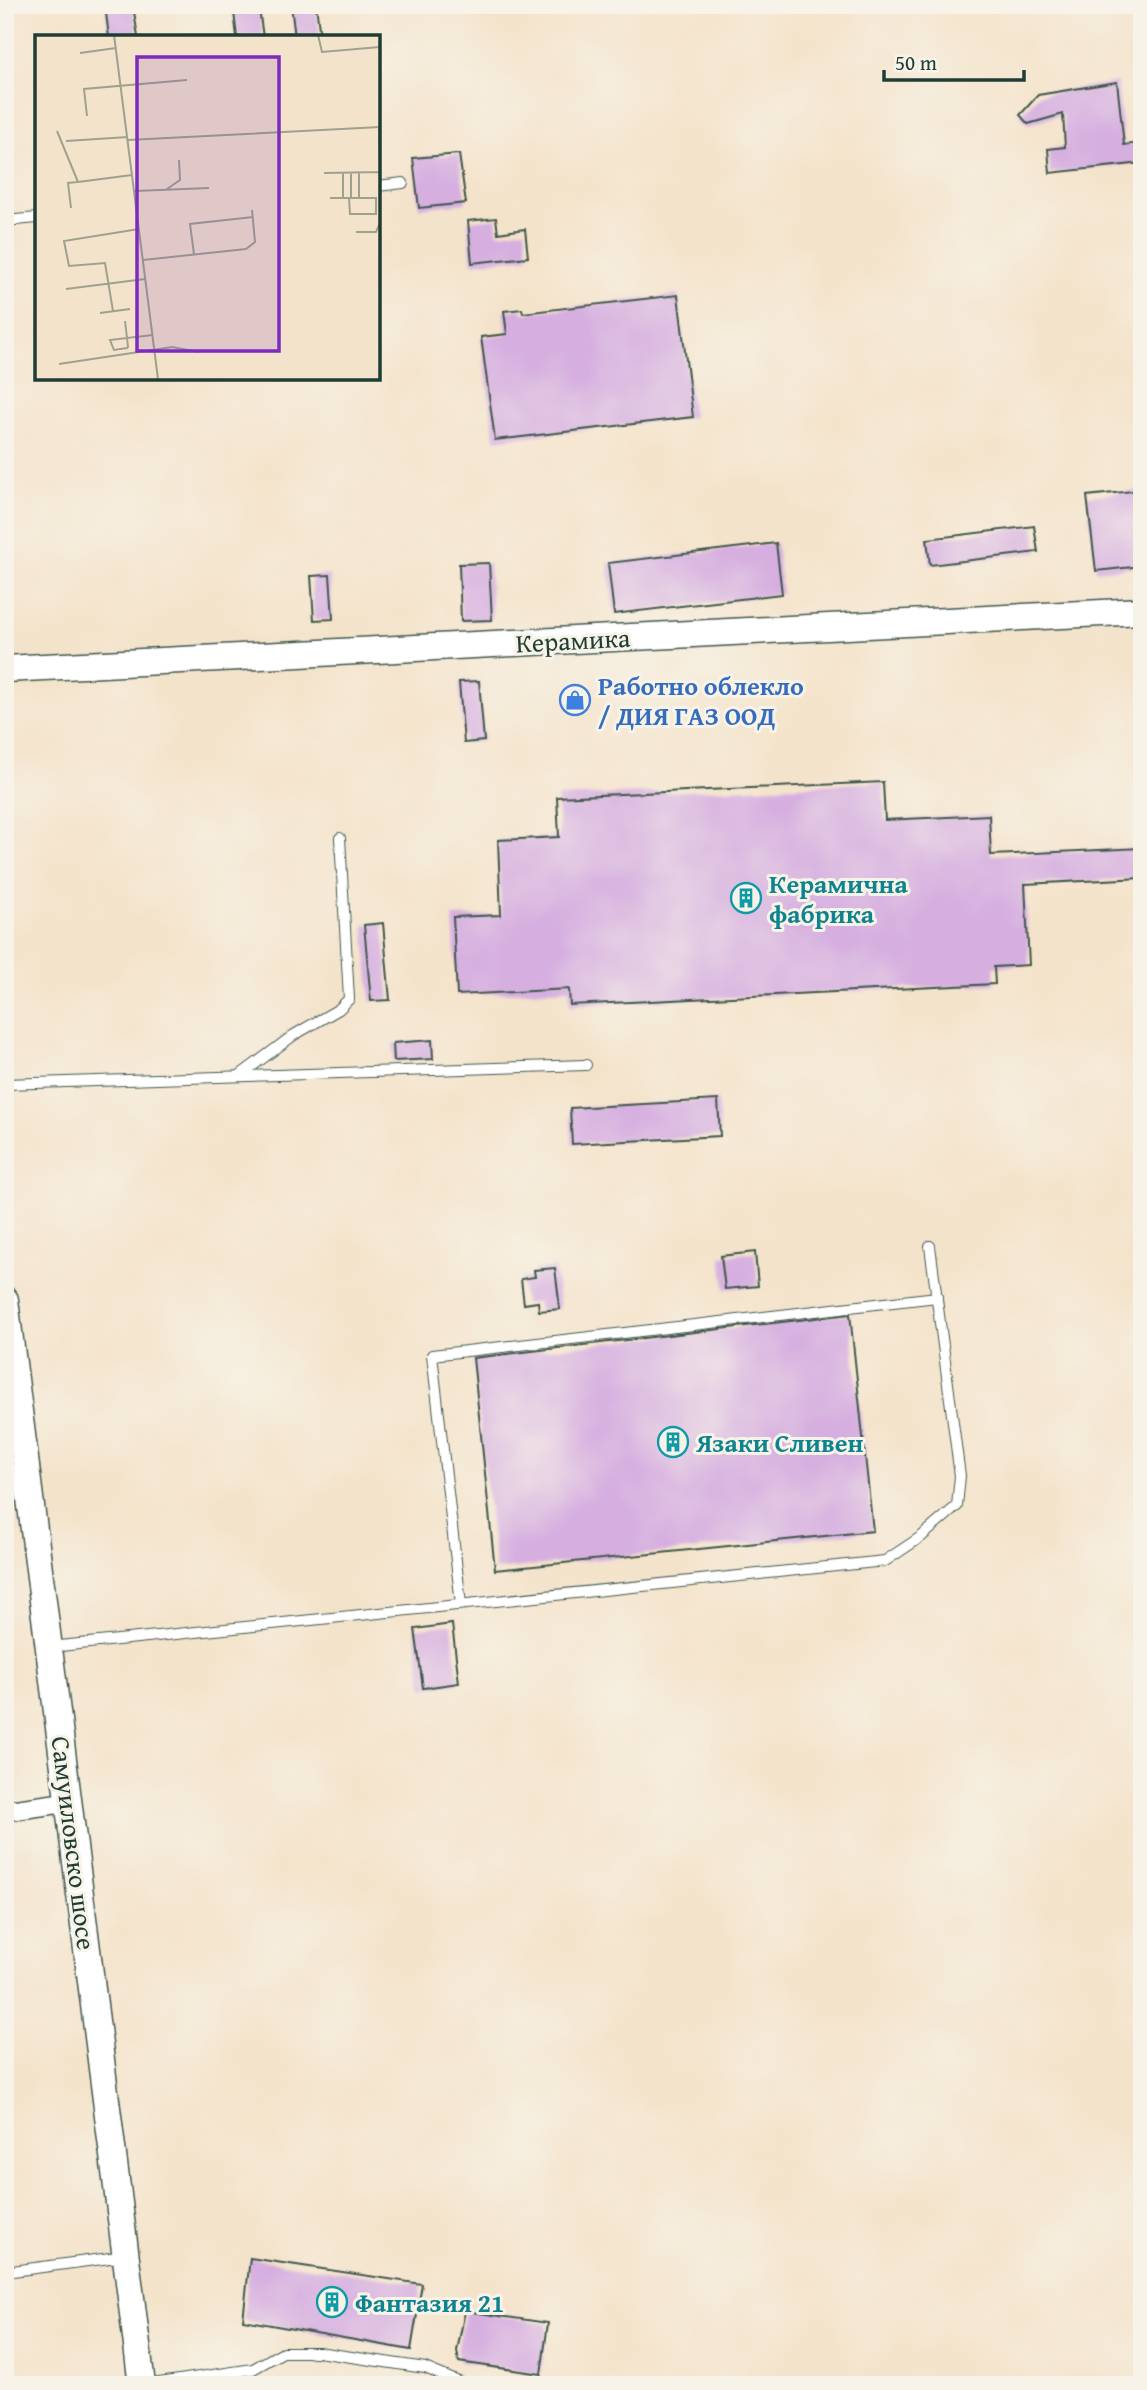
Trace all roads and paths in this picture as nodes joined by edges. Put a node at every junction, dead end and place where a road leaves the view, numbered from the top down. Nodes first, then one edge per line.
1 (404, 183) dead end
2 (380, 186) edge
3 (35, 218) edge
4 (5, 222) edge
5 (1142, 611) edge
6 (5, 669) edge
7 (340, 838) dead end
8 (586, 1065) dead end
9 (238, 1076) junction
10 (5, 1084) edge
11 (930, 1246) dead end
12 (937, 1297) junction
13 (5, 1300) edge
14 (11, 1397) edge
15 (461, 1604) junction
16 (49, 1647) junction
17 (69, 1802) junction
18 (5, 1811) edge
19 (126, 2256) junction
20 (5, 2272) edge
21 (144, 2385) edge
22 (466, 2385) edge

1 - 2 lane
3 - 4 lane
5 - 6 street, Керамика
7 - 9 lane
8 - 9 lane
9 - 10 lane
11 - 12 lane
12 - 15 lane
12 - 15 lane
13 - 14 street, Самуиловско шосе
14 - 16 street, Самуиловско шосе
15 - 16 lane
16 - 17 street, Самуиловско шосе
17 - 18 street
17 - 19 street, Самуиловско шосе
19 - 20 lane
19 - 21 street, Самуиловско шосе
21 - 22 lane

